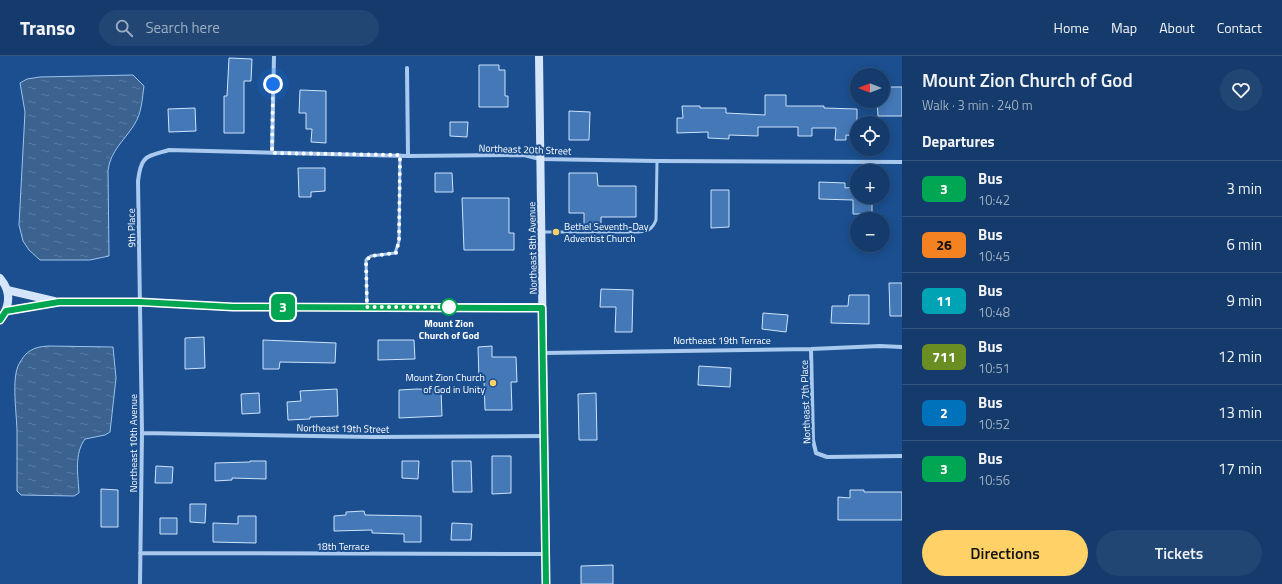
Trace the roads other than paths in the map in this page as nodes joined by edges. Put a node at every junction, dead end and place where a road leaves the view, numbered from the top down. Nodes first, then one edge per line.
1 (274, 56) edge
2 (540, 56) edge
3 (407, 68) dead end
4 (272, 153) junction
5 (400, 155) junction
6 (148, 156) joint
7 (408, 156) junction
8 (540, 159) junction
9 (657, 161) junction
10 (902, 162) edge
11 (541, 232) junction
12 (0, 278) edge
13 (7, 290) junction
14 (59, 302) junction
15 (140, 302) junction
16 (367, 307) junction
17 (542, 308) junction
18 (6, 311) junction
19 (0, 320) edge
20 (902, 347) edge
21 (811, 349) junction
22 (543, 353) junction
23 (142, 433) junction
24 (544, 436) junction
25 (902, 456) edge
26 (140, 553) junction
27 (546, 554) junction
28 (140, 584) edge
29 (546, 584) edge

1 - 4 street
2 - 8 street, Northeast 8th Avenue
3 - 7 street
4 - 5 street, Northeast 20th Street
4 - 6 street, Northeast 20th Street
5 - 7 street, Northeast 20th Street
5 - 16 lane
6 - 15 street, 9th Place
7 - 8 street, Northeast 20th Street
8 - 9 street, Northeast 20th Street
8 - 11 street, Northeast 8th Avenue
9 - 10 street, Northeast 20th Street
9 - 11 lane
11 - 17 street, Northeast 8th Avenue
12 - 13 street
13 - 14 street
13 - 18 street
14 - 15 street
14 - 18 street
15 - 16 street
15 - 23 street, Northeast 10th Avenue
16 - 17 street
17 - 22 street, Northeast 8th Avenue
18 - 19 street
20 - 21 street, Northeast 19th Terrace
21 - 22 street, Northeast 19th Terrace
21 - 25 street, Northeast 7th Place
22 - 24 street, Northeast 8th Avenue
23 - 24 street, Northeast 19th Street
23 - 26 street, Northeast 10th Avenue
24 - 27 street, Northeast 8th Avenue
26 - 27 street, 18th Terrace
26 - 28 street, Northeast 10th Avenue
27 - 29 street, Northeast 8th Avenue

